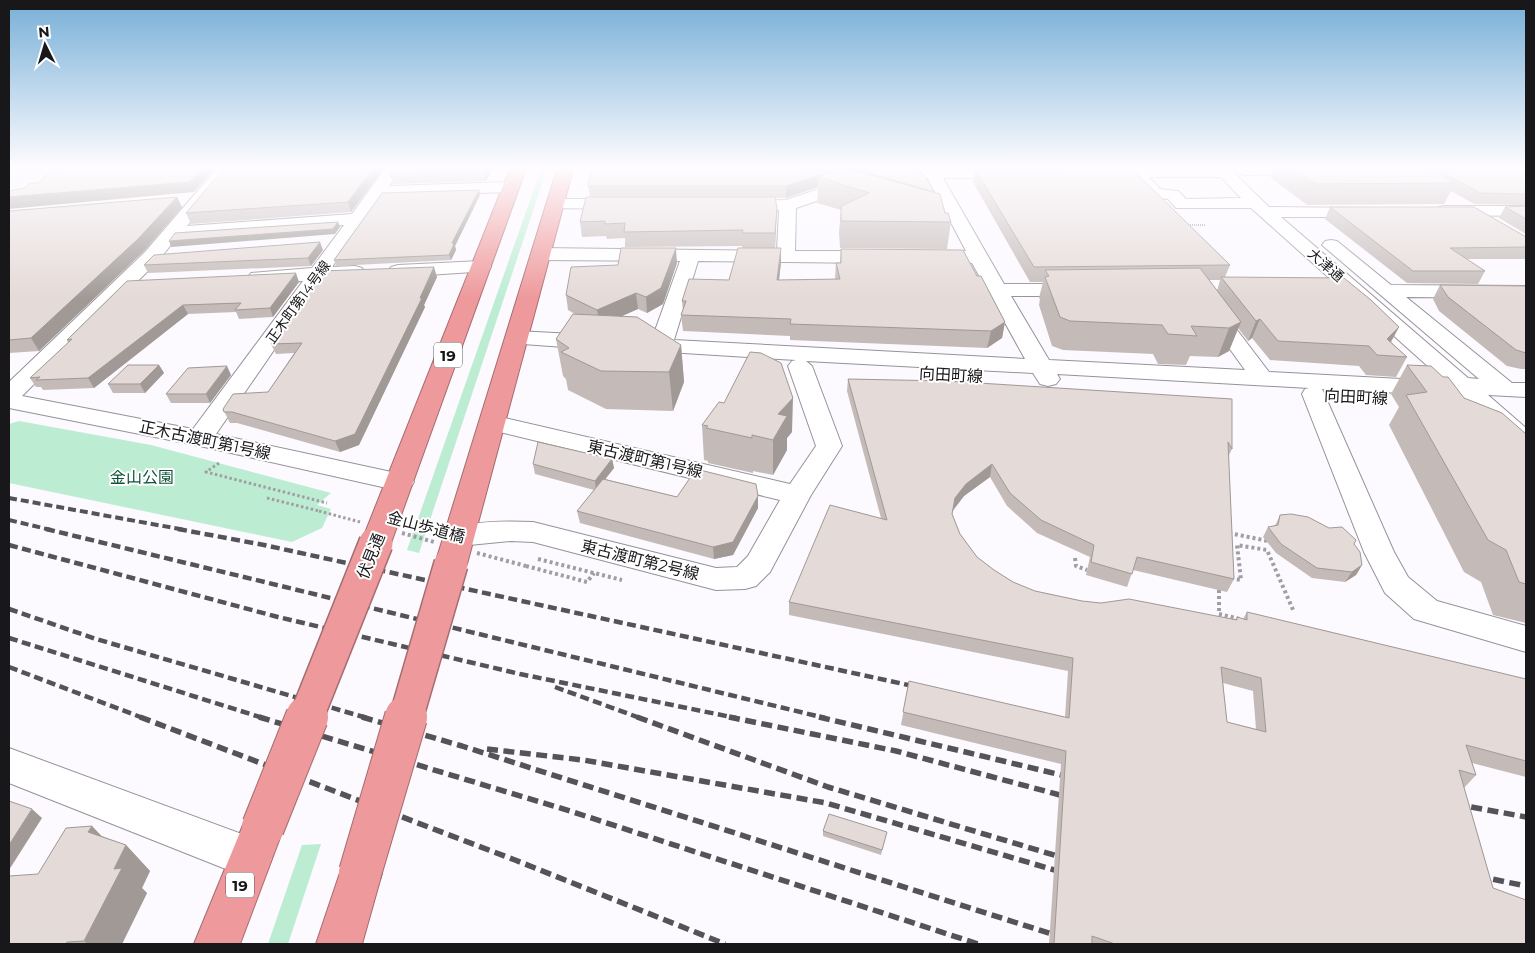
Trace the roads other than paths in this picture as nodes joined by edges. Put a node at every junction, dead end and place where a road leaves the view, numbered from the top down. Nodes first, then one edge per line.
1 (190, 210) edge
2 (363, 210) edge
3 (502, 210) edge
4 (553, 210) edge
5 (788, 210) edge
6 (952, 210) edge
7 (1264, 210) edge
8 (1281, 210) edge
9 (1426, 211) edge
10 (1472, 211) junction
11 (1526, 211) edge
12 (1290, 212) junction
13 (1386, 212) edge
14 (938, 214) edge
15 (357, 219) junction
16 (957, 220) junction
17 (1495, 225) edge
18 (173, 232) junction
19 (172, 254) edge
20 (540, 254) junction
21 (691, 255) junction
22 (152, 256) junction
23 (786, 256) junction
24 (890, 257) edge
25 (909, 257) edge
26 (979, 257) junction
27 (482, 267) junction
28 (319, 274) junction
29 (242, 277) edge
30 (156, 281) edge
31 (127, 282) junction
32 (1352, 287) junction
33 (1325, 288) edge
34 (998, 290) junction
35 (1097, 290) edge
36 (1387, 290) junction
37 (1526, 292) edge
38 (1201, 294) edge
39 (515, 343) junction
40 (661, 346) junction
41 (619, 350) junction
42 (800, 366) junction
43 (1045, 374) junction
44 (1262, 378) junction
45 (1462, 384) junction
46 (1516, 390) edge
47 (1314, 394) junction
48 (9, 395) edge
49 (9, 401) edge
50 (1480, 401) junction
51 (1526, 407) edge
52 (492, 423) junction
53 (200, 438) junction
54 (1526, 441) edge
55 (400, 482) junction
56 (792, 505) junction
57 (455, 549) junction
58 (1526, 639) edge
59 (9, 765) edge
60 (257, 842) junction
61 (217, 944) edge
62 (339, 944) edge

1 - 18 street
2 - 15 street, 正木町第14号線
3 - 27 highway, 伏見通 / 19
4 - 20 highway
5 - 23 street
6 - 16 street
7 - 32 street, 大津通
8 - 12 street
9 - 10 street
10 - 11 street
10 - 17 street
12 - 13 street
12 - 36 street, 大津通
14 - 16 street
15 - 18 street
15 - 28 street, 正木町第14号線
16 - 26 street
18 - 22 street
19 - 22 street
20 - 21 street
20 - 39 highway
21 - 23 street
21 - 40 street
22 - 31 street
23 - 24 street
25 - 26 street
26 - 34 street
27 - 28 street
27 - 55 highway, 伏見通 / 19
28 - 29 street
28 - 53 street, 正木町第14号線
30 - 31 street
31 - 48 street
32 - 33 street
32 - 45 street, 大津通
34 - 35 street
34 - 43 street
36 - 37 street
36 - 46 street, 大津通
38 - 44 street
39 - 41 street, 向田町線
39 - 52 highway
40 - 41 street, 向田町線
40 - 43 street, 向田町線
41 - 42 street, 向田町線
42 - 43 street, 向田町線
42 - 56 street, 東古渡町第2号線
43 - 44 street, 向田町線
43 - 47 street, 向田町線
44 - 45 street, 向田町線
45 - 46 street, 向田町線
45 - 50 street, 大津通
46 - 50 street, 向田町線
46 - 51 street, 大津通
47 - 50 street, 向田町線
47 - 58 street
49 - 53 street, 正木古渡町第1号線
50 - 54 street, 大津通
52 - 56 street, 東古渡町第1号線
52 - 57 highway
53 - 55 street, 正木古渡町第1号線
55 - 60 highway, 伏見通 / 19, bridge
56 - 57 street, 東古渡町第2号線
57 - 62 highway, bridge
59 - 60 street
60 - 61 highway, 伏見通 / 19

